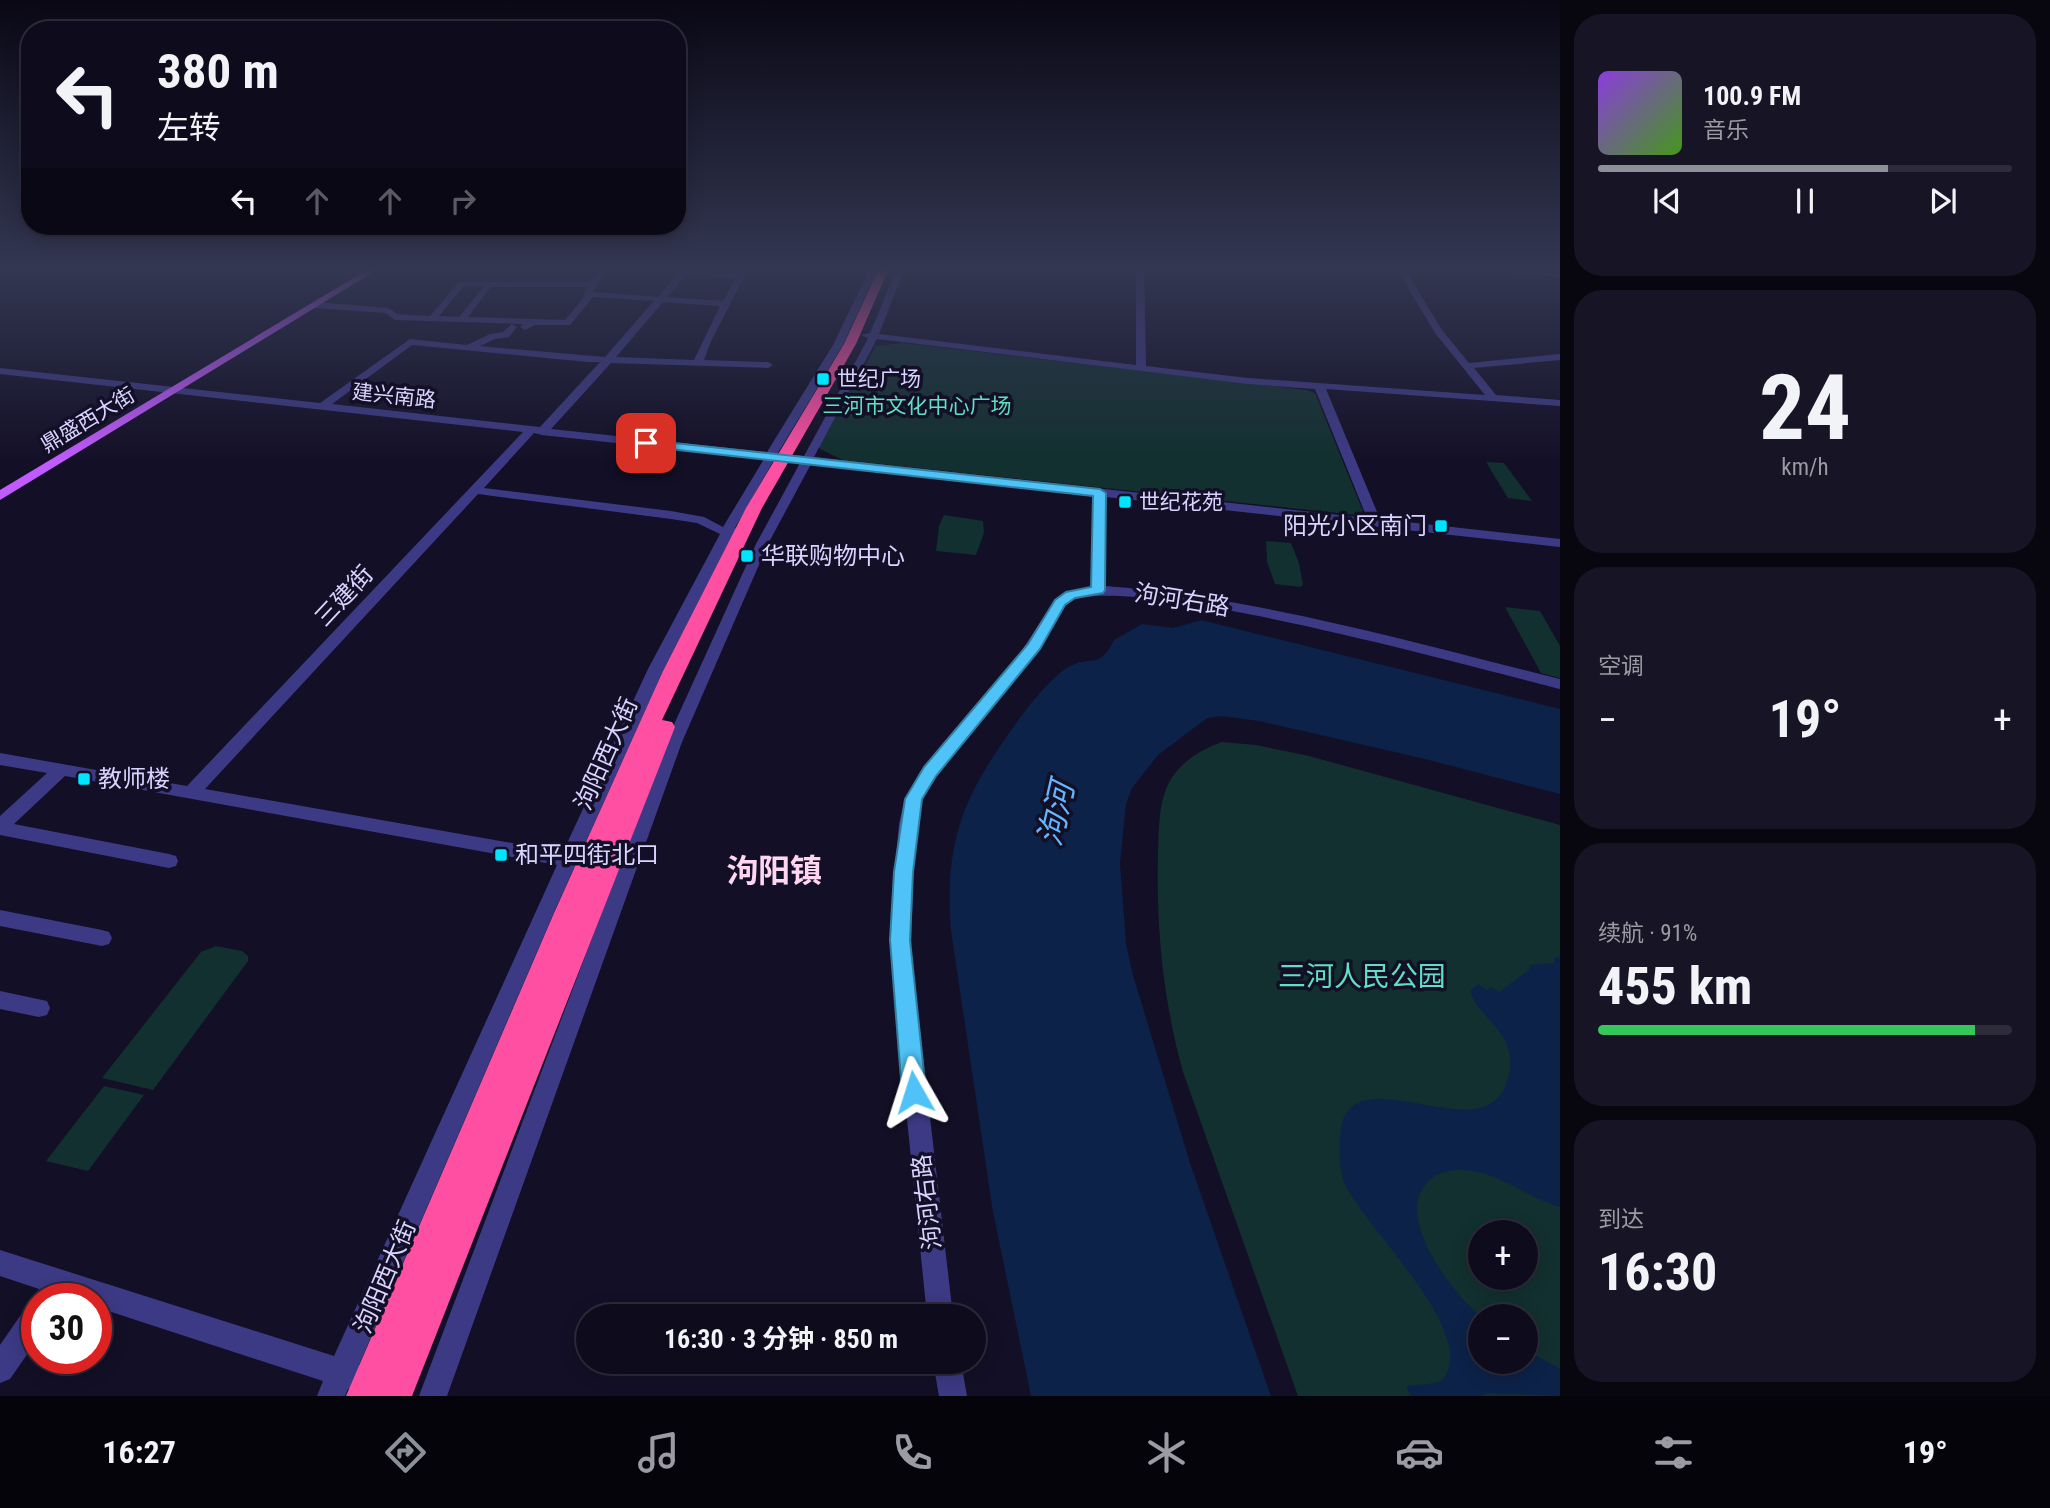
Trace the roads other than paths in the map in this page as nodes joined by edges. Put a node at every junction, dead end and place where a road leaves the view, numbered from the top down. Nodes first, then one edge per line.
1 (269, 333) edge
2 (507, 333) edge
3 (631, 333) edge
4 (711, 333) edge
5 (844, 333) edge
6 (855, 333) edge
7 (1141, 333) edge
8 (1440, 333) edge
9 (869, 335) joint
10 (470, 347) junction
11 (1560, 357) edge
12 (608, 360) junction
13 (698, 362) junction
14 (768, 365) dead end
15 (1466, 366) junction
16 (1141, 368) junction
17 (0, 371) edge
18 (1319, 386) junction
19 (174, 391) junction
20 (1494, 399) junction
21 (1560, 403) edge
22 (322, 407) junction
23 (536, 431) junction
24 (789, 459) junction
25 (474, 490) junction
26 (1100, 493) junction
27 (0, 496) edge
28 (1375, 523) junction
29 (734, 532) junction
30 (1560, 543) edge
31 (1098, 590) junction
32 (1560, 684) edge
33 (0, 758) edge
34 (62, 769) junction
35 (192, 792) junction
36 (0, 827) edge
37 (169, 861) dead end
38 (578, 862) junction
39 (0, 918) edge
40 (102, 938) dead end
41 (0, 1000) edge
42 (39, 1008) dead end
43 (0, 1262) edge
44 (39, 1283) edge
45 (939, 1304) edge
46 (112, 1310) edge
47 (21, 1339) edge
48 (0, 1369) edge
49 (949, 1374) edge
50 (337, 1385) edge
51 (376, 1391) edge
52 (433, 1396) edge
53 (953, 1396) edge

1 - 19 main road, 鼎盛西大街
2 - 10 street
3 - 12 street, 三建街
4 - 13 street
5 - 24 street
6 - 24 highway, 泃阳西大街
7 - 16 street
8 - 15 street
9 - 16 street
9 - 24 highway, 泃阳西大街
10 - 12 street
10 - 22 street
11 - 15 street
12 - 13 street
12 - 23 street, 三建街
13 - 14 street
15 - 20 street
16 - 18 street
17 - 19 street, 建兴南路
18 - 20 street
18 - 28 street
19 - 22 street, 建兴南路
19 - 27 main road, 鼎盛西大街
20 - 21 street
22 - 23 street, 建兴南路
23 - 24 street, 建兴南路
23 - 25 street, 三建街
24 - 26 street, 建兴南路
24 - 29 highway, 泃阳西大街
24 - 51 highway, 泃阳西大街
24 - 52 street
25 - 29 street
25 - 35 street, 三建街
26 - 28 street, 建兴南路
26 - 31 street
28 - 30 street, 建兴南路
29 - 38 highway, 泃阳西大街
31 - 32 street, 泃河右路
31 - 45 street, 泃河右路
33 - 34 street
34 - 35 street
34 - 36 street
35 - 38 street
36 - 37 street
38 - 50 street
38 - 51 highway, 泃阳西大街
39 - 40 street
41 - 42 street
43 - 44 street
46 - 50 street
47 - 48 street
49 - 53 street
50 - 51 street

